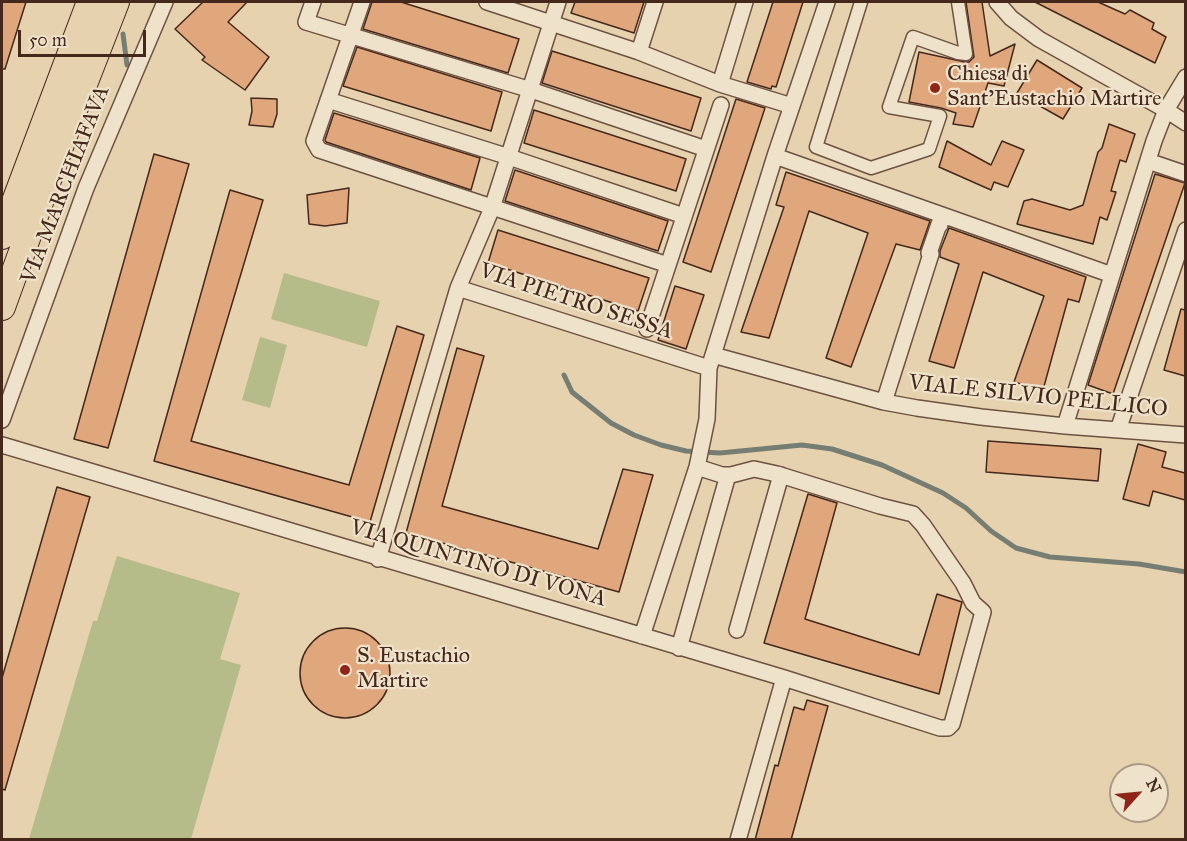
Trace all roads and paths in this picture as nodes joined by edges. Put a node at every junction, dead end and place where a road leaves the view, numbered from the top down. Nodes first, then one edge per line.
1 (90, 2) edge
2 (116, 2) edge
3 (165, 2) edge
4 (313, 2) edge
5 (362, 2) edge
6 (486, 2) edge
7 (558, 2) edge
8 (655, 2) edge
9 (745, 2) edge
10 (827, 2) edge
11 (861, 2) edge
12 (958, 2) edge
13 (997, 2) edge
14 (552, 22) junction
15 (351, 34) junction
16 (639, 52) junction
17 (1185, 77) edge
18 (720, 84) junction
19 (531, 90) junction
20 (328, 100) junction
21 (721, 105) dead end
22 (792, 106) junction
23 (1166, 110) junction
24 (1185, 123) edge
25 (706, 149) junction
26 (775, 156) junction
27 (509, 157) junction
28 (1148, 161) junction
29 (1185, 174) edge
30 (492, 208) junction
31 (684, 216) junction
32 (942, 220) junction
33 (1185, 230) edge
34 (2, 236) edge
35 (668, 265) junction
36 (1112, 275) junction
37 (458, 288) junction
38 (2, 307) edge
39 (648, 329) dead end
40 (711, 361) junction
41 (884, 402) junction
42 (2, 420) edge
43 (1065, 426) junction
44 (1118, 430) junction
45 (1185, 435) edge
46 (2, 445) edge
47 (697, 467) junction
48 (728, 475) junction
49 (781, 475) junction
50 (378, 559) junction
51 (737, 630) dead end
52 (642, 636) junction
53 (679, 648) junction
54 (784, 678) junction
55 (738, 840) edge

1 - 34 highway
2 - 38 highway
3 - 42 street, VIA MARCHIAFAVA
4 - 15 street
5 - 15 street
6 - 14 street
7 - 14 street, VIA PIETRO SESSA
8 - 16 street
9 - 18 street
10 - 22 street
11 - 12 street
13 - 23 street
14 - 16 street
14 - 19 street, VIA PIETRO SESSA
15 - 19 street
15 - 20 street
16 - 18 street
17 - 23 street
18 - 22 street
19 - 25 street
19 - 27 street, VIA PIETRO SESSA
20 - 27 street
20 - 30 street
21 - 25 street
22 - 26 street
23 - 24 street
23 - 28 street
25 - 31 street
26 - 32 street
26 - 40 street
27 - 30 street, VIA PIETRO SESSA
27 - 31 street
28 - 29 street
28 - 36 street
30 - 35 street
30 - 37 street, VIA PIETRO SESSA
31 - 35 street
32 - 36 street
32 - 41 street
33 - 44 street
35 - 39 street
36 - 43 street
37 - 40 street, VIA PIETRO SESSA
37 - 50 street
40 - 41 street, VIALE SILVIO PELLICO
40 - 47 street
41 - 43 street, VIALE SILVIO PELLICO
43 - 44 street, VIALE SILVIO PELLICO
44 - 45 street, VIALE SILVIO PELLICO
46 - 50 street, VIA QUINTINO DI VONA
47 - 48 street
47 - 52 street
48 - 49 street
48 - 53 street
49 - 51 street
49 - 54 street, VIA QUINTINO DI VONA
50 - 52 street, VIA QUINTINO DI VONA
52 - 53 street, VIA QUINTINO DI VONA
53 - 54 street, VIA QUINTINO DI VONA
54 - 55 street

